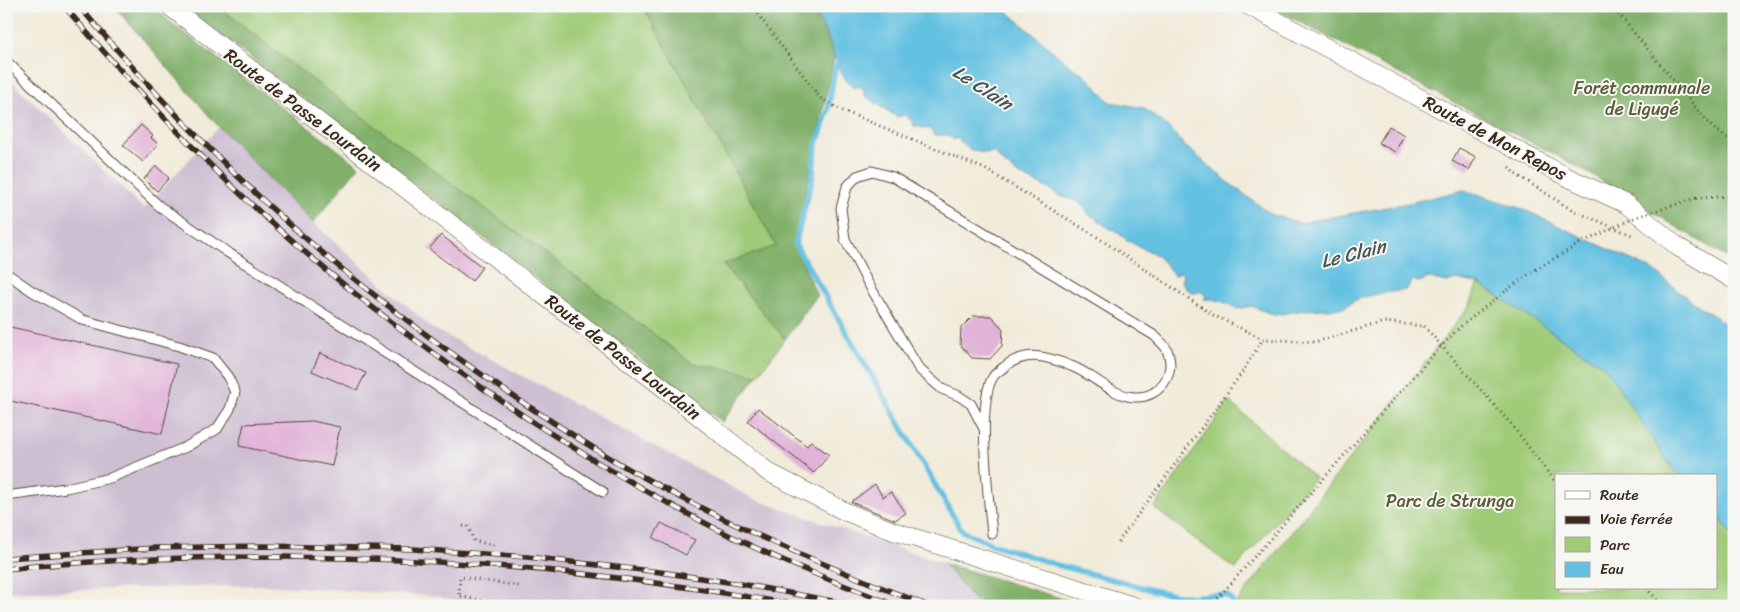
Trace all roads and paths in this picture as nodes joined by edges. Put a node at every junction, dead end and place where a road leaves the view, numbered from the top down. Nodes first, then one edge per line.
1 (168, 6) edge
2 (752, 6) edge
3 (1249, 6) edge
4 (1612, 6) edge
5 (6, 61) edge
6 (1734, 143) edge
7 (1507, 165) dead end
8 (1734, 196) edge
9 (1638, 238) dead end
10 (6, 273) edge
11 (1734, 280) edge
12 (1263, 339) junction
13 (984, 429) junction
14 (1555, 482) edge
15 (603, 492) dead end
16 (6, 496) edge
17 (463, 526) dead end
18 (992, 534) dead end
19 (1118, 542) dead end
20 (494, 545) dead end
21 (520, 586) dead end
22 (1648, 590) edge
23 (506, 606) edge
24 (1134, 606) edge
25 (1211, 606) edge
26 (1663, 606) edge

1 - 24 street, Route de Passe Lourdain
2 - 12 path
3 - 11 street, Route de Mon Repos
4 - 6 path
5 - 15 lane
7 - 9 path
8 - 25 path, bridge
10 - 16 lane
12 - 14 path
12 - 19 path
13 - 13 lane
13 - 18 lane
17 - 20 path
21 - 23 path
22 - 26 path

